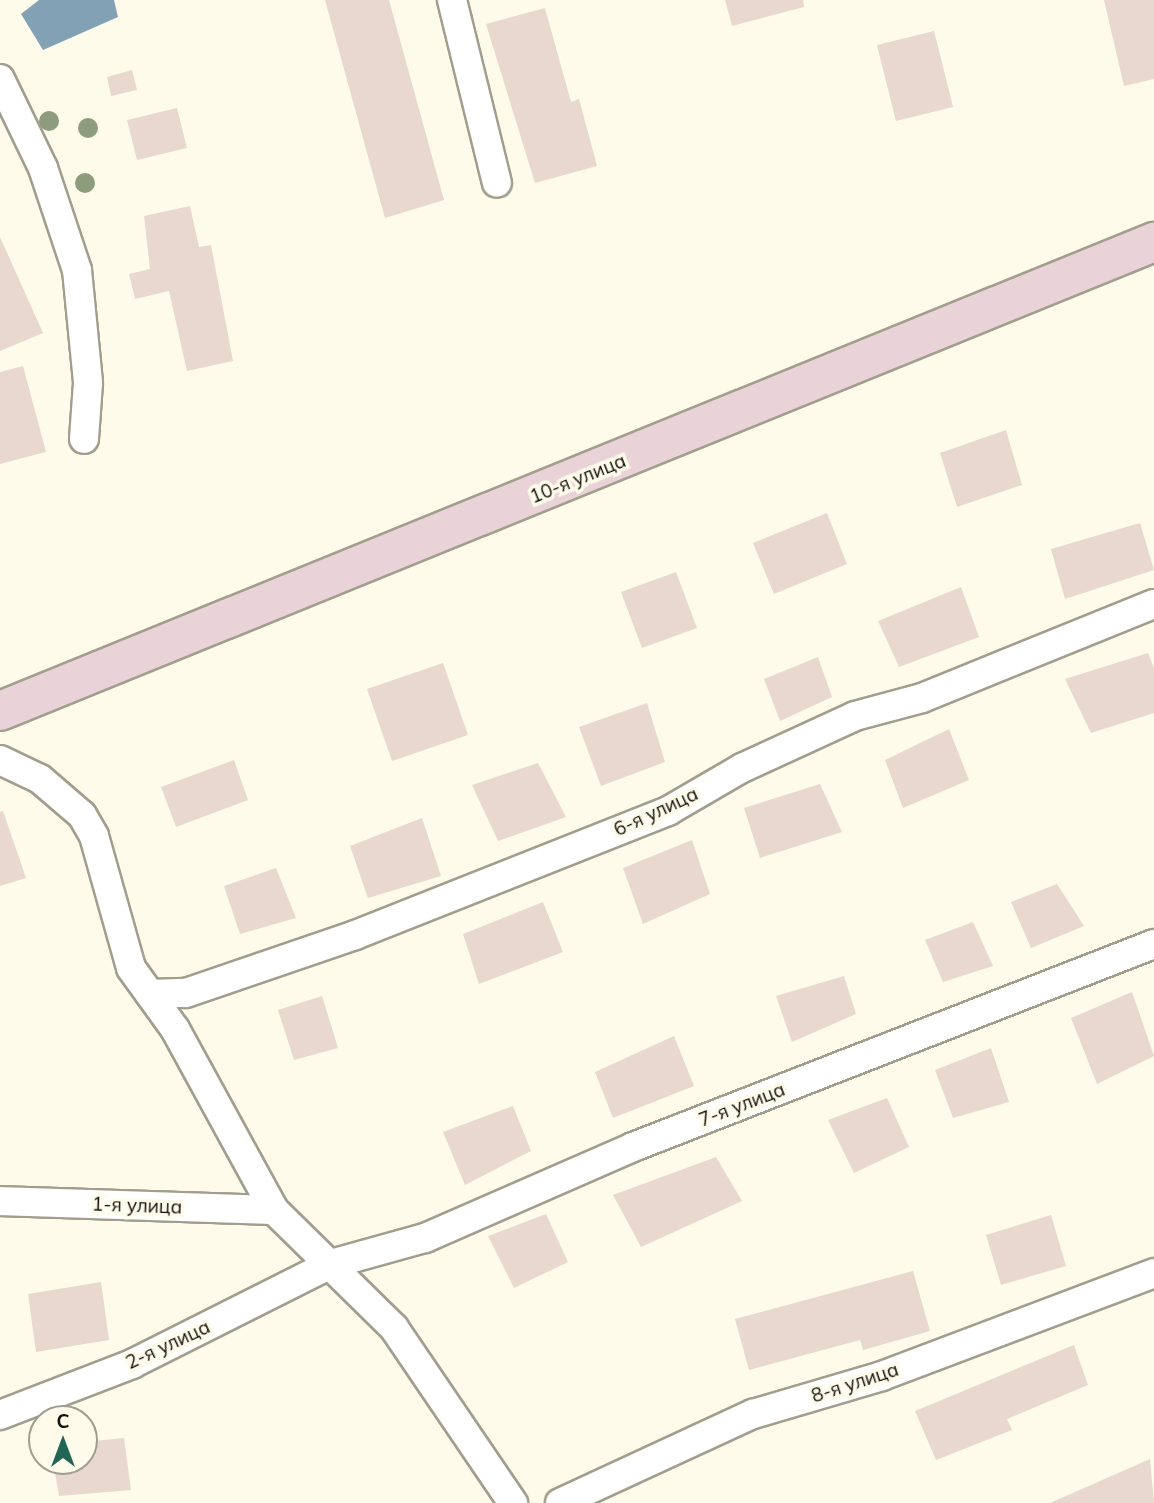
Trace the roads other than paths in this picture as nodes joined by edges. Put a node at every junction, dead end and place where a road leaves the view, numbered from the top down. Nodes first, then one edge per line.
1 (452, 0) edge
2 (0, 79) edge
3 (497, 183) dead end
4 (1154, 242) edge
5 (84, 439) dead end
6 (1154, 604) edge
7 (0, 711) edge
8 (0, 760) edge
9 (1154, 944) edge
10 (150, 994) junction
11 (0, 1201) edge
12 (274, 1210) junction
13 (331, 1264) junction
14 (1154, 1273) edge
15 (0, 1415) edge
16 (513, 1503) edge
17 (560, 1503) edge

1 - 3 street
2 - 5 street
4 - 7 street, 10-я улица
6 - 10 street, 6-я улица
8 - 10 street
9 - 13 street, 7-я улица
10 - 12 street
11 - 12 street, 1-я улица
12 - 13 street
13 - 15 street, 2-я улица
13 - 16 street
14 - 17 street, 8-я улица

